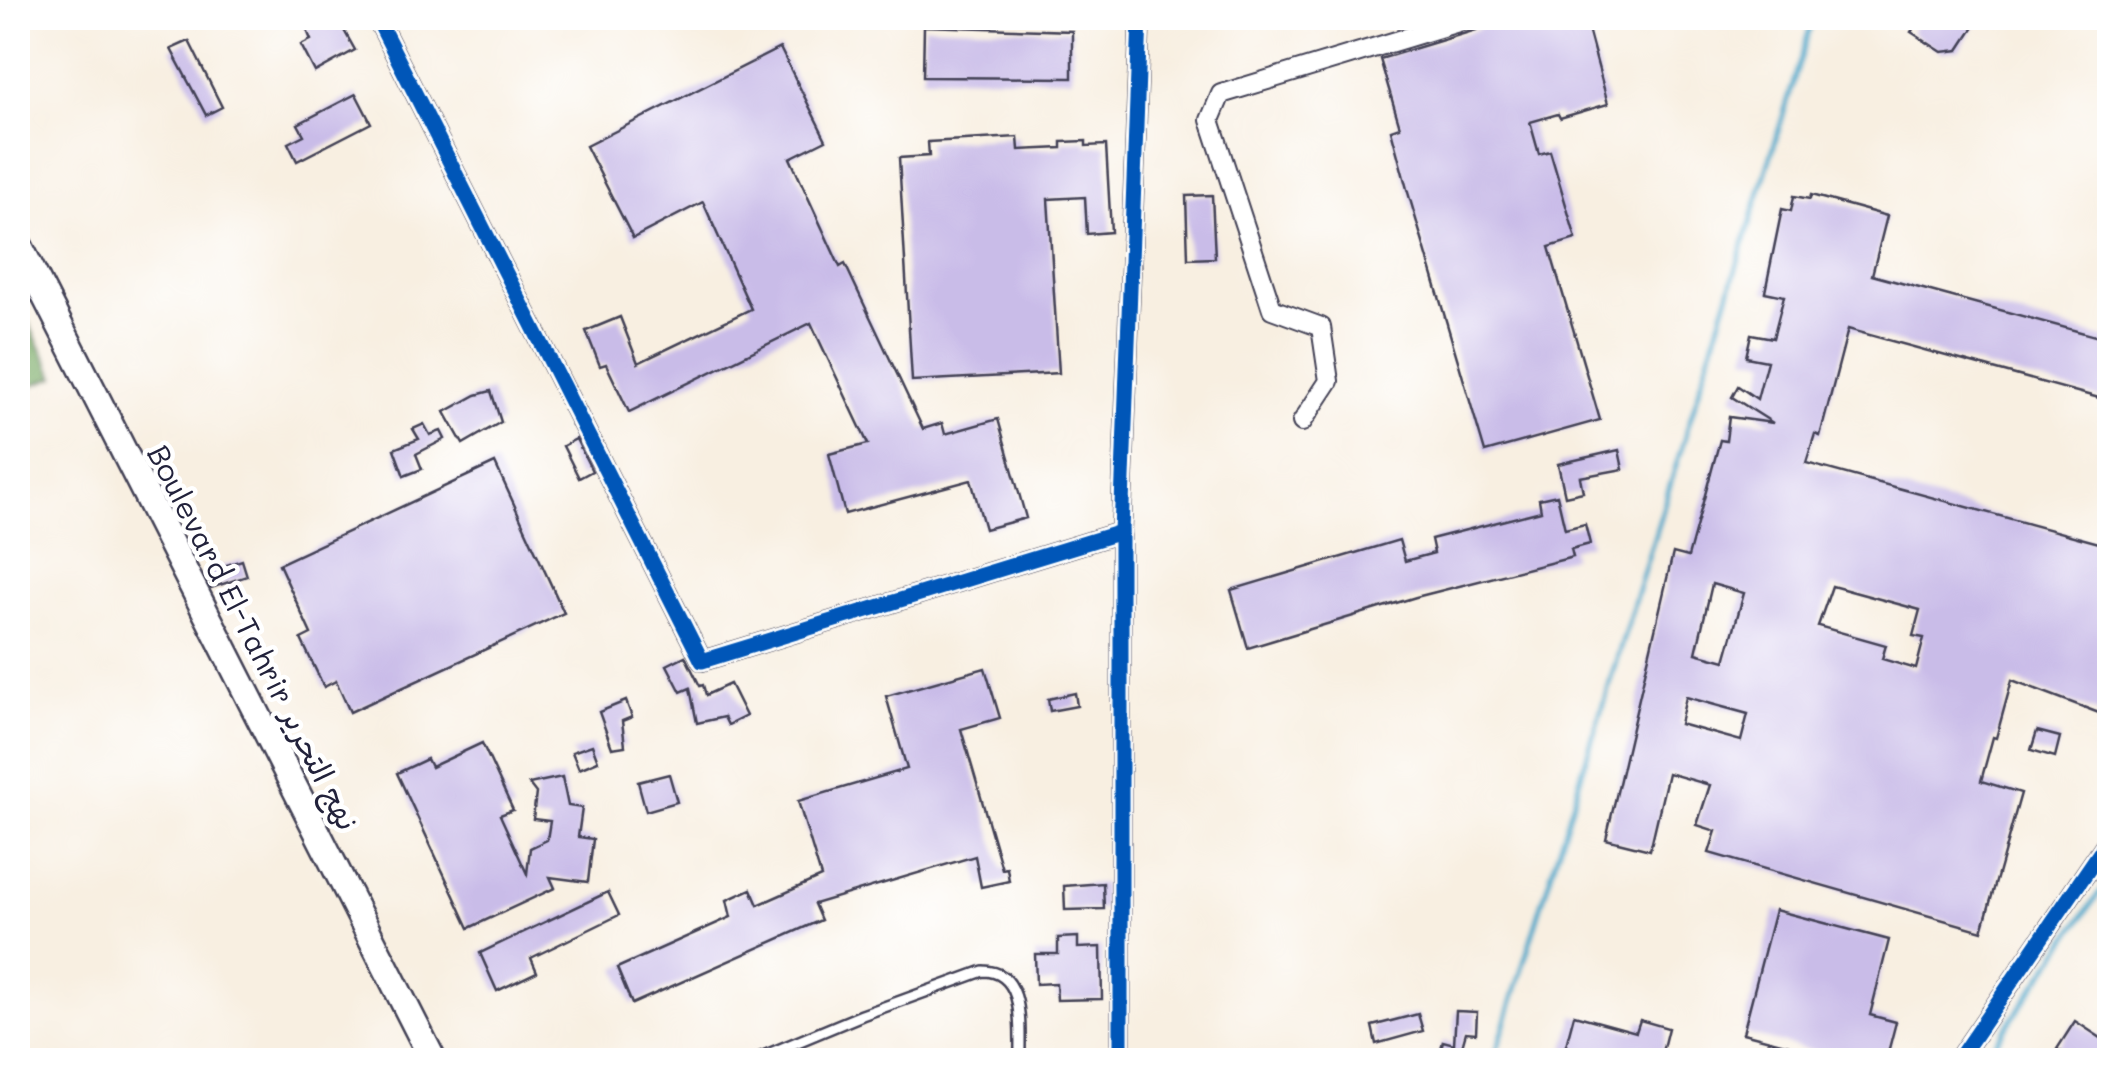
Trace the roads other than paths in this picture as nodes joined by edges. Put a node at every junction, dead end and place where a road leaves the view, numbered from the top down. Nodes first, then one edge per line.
1 (376, 18) edge
2 (1140, 18) edge
3 (1472, 18) edge
4 (18, 244) edge
5 (1302, 422) dead end
6 (1121, 532) junction
7 (2110, 838) edge
8 (433, 1060) edge
9 (754, 1060) edge
10 (1020, 1060) edge
11 (1121, 1060) edge
12 (1958, 1060) edge

1 - 6 street
2 - 6 street
3 - 5 street
4 - 8 main road, Boulevard El-Tahrir نهج التحرير
6 - 11 street
7 - 12 street
9 - 10 lane

